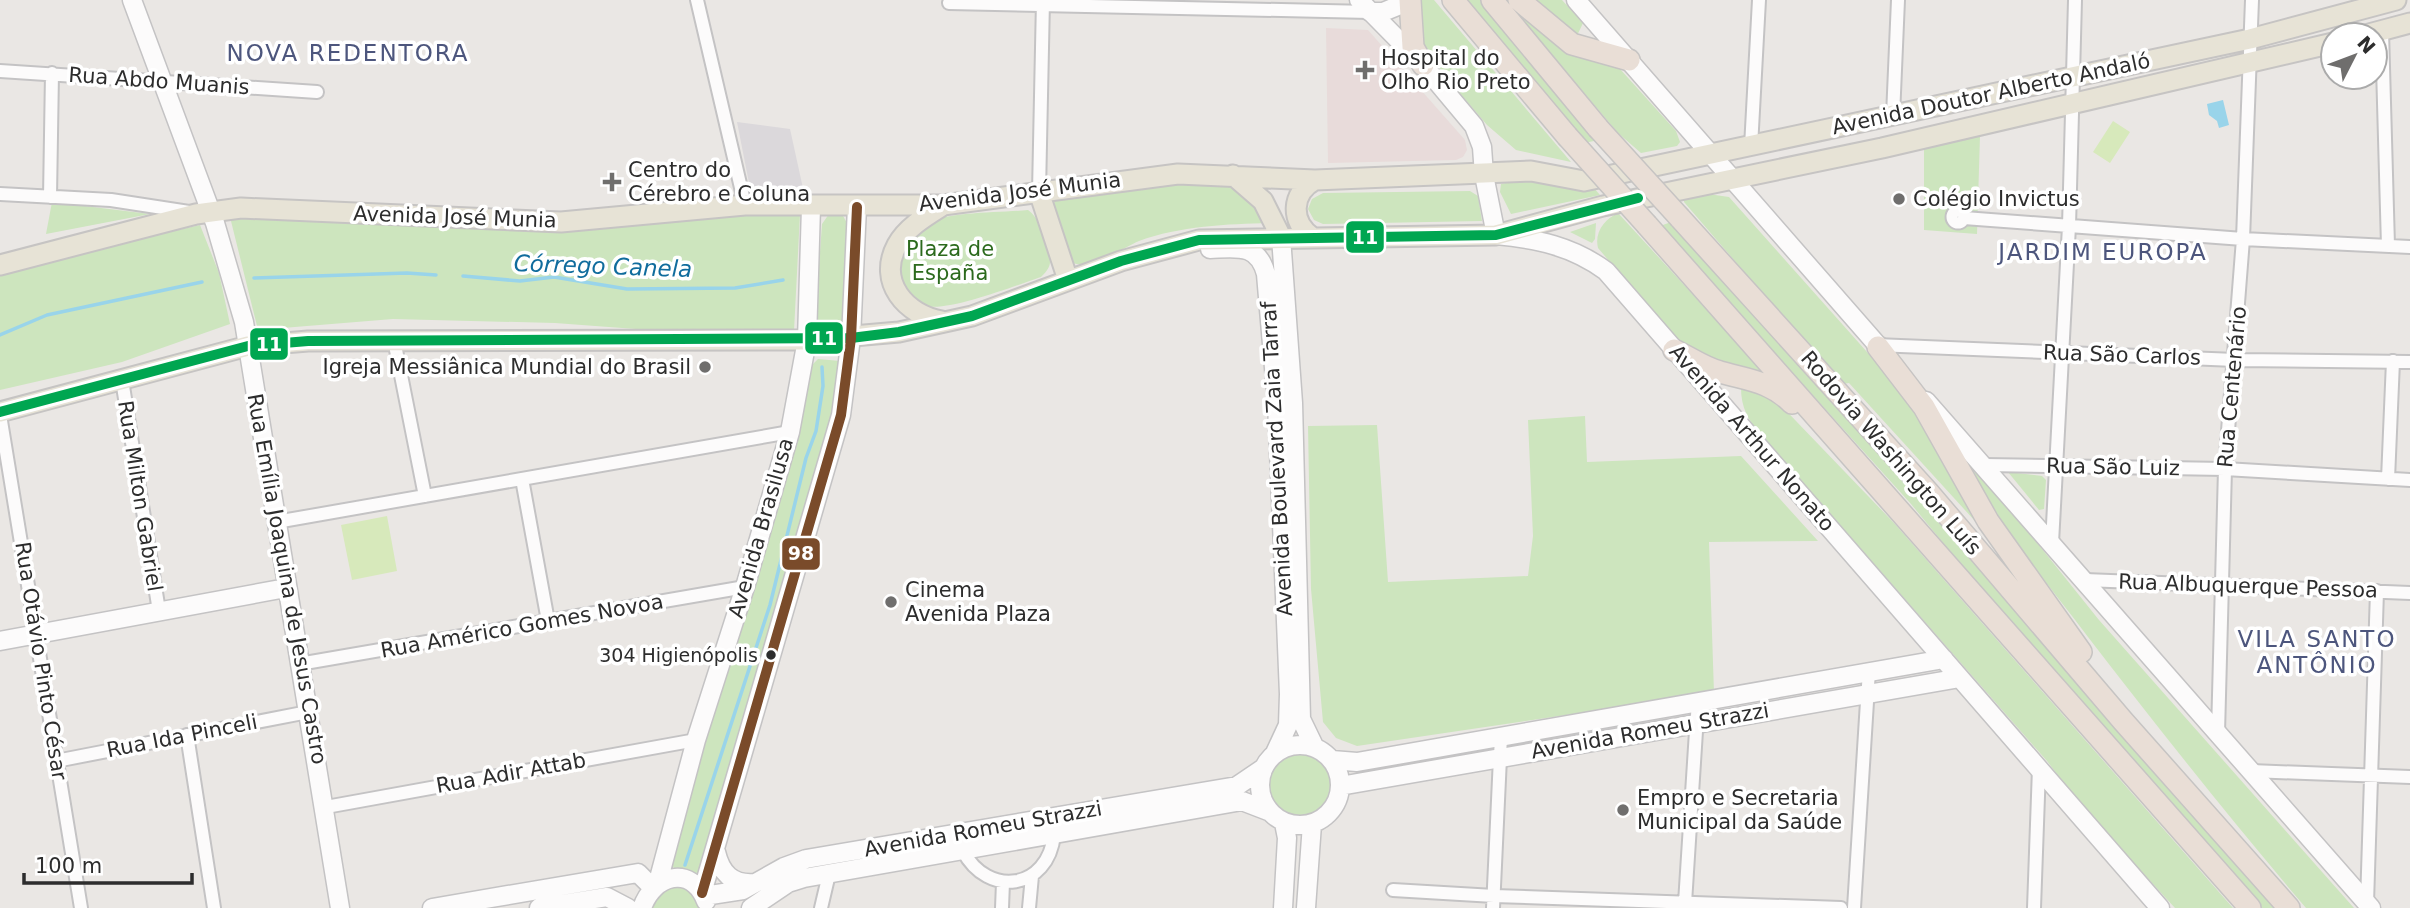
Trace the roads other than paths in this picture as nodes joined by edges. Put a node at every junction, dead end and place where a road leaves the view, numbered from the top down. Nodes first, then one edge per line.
1 (132, 0) edge
2 (697, 0) edge
3 (1453, 0) edge
4 (1492, 0) edge
5 (1519, 0) edge
6 (1576, 0) edge
7 (1759, 0) edge
8 (1898, 0) edge
9 (2075, 0) edge
10 (2252, 0) edge
11 (2396, 0) edge
12 (1410, 1) edge
13 (950, 3) dead end
14 (1043, 3) edge
15 (1365, 6) edge
16 (2410, 23) edge
17 (2389, 29) edge
18 (2250, 39) junction
19 (2319, 47) edge
20 (1629, 60) junction
21 (2250, 64) junction
22 (1423, 65) junction
23 (0, 71) edge
24 (52, 73) junction
25 (2073, 76) junction
26 (160, 81) junction
27 (2378, 91) edge
28 (317, 92) dead end
29 (2073, 104) junction
30 (1893, 116) junction
31 (1751, 147) junction
32 (1708, 155) junction
33 (1233, 175) junction
34 (1484, 175) junction
35 (1729, 178) junction
36 (1315, 180) junction
37 (1584, 181) joint
38 (1039, 192) junction
39 (0, 194) edge
40 (1016, 195) junction
41 (50, 197) junction
42 (745, 205) junction
43 (943, 205) junction
44 (811, 207) junction
45 (857, 207) junction
46 (204, 213) junction
47 (1964, 218) dead end
48 (1047, 219) junction
49 (2069, 226) junction
50 (1496, 235) junction
51 (1281, 237) junction
52 (1312, 237) junction
53 (2243, 239) junction
54 (2388, 246) junction
55 (1169, 247) junction
56 (2410, 247) edge
57 (0, 265) edge
58 (1068, 281) junction
59 (947, 322) junction
60 (850, 338) junction
61 (394, 340) junction
62 (807, 340) junction
63 (248, 346) junction
64 (1877, 346) junction
65 (1674, 349) junction
66 (2061, 353) junction
67 (2235, 360) junction
68 (2393, 361) junction
69 (2410, 362) edge
70 (122, 380) junction
71 (0, 413) edge
72 (790, 432) junction
73 (1851, 454) junction
74 (1984, 465) junction
75 (2055, 466) junction
76 (2224, 469) junction
77 (522, 479) junction
78 (2388, 479) junction
79 (2410, 480) edge
80 (425, 496) junction
81 (276, 522) junction
82 (2052, 543) junction
83 (2085, 580) junction
84 (286, 587) junction
85 (745, 587) junction
86 (2220, 587) junction
87 (2376, 591) junction
88 (2410, 593) edge
89 (159, 611) junction
90 (548, 621) junction
91 (37, 634) junction
92 (0, 641) edge
93 (1944, 659) junction
94 (299, 664) junction
95 (1869, 670) junction
96 (1960, 678) junction
97 (1752, 691) junction
98 (1868, 693) junction
99 (1698, 700) junction
100 (308, 712) junction
101 (1755, 713) junction
102 (2210, 713) junction
103 (2123, 721) junction
104 (1697, 724) junction
105 (187, 735) junction
106 (1501, 736) junction
107 (696, 740) junction
108 (1315, 748) junction
109 (1275, 753) junction
110 (1499, 757) junction
111 (1332, 760) junction
112 (56, 761) junction
113 (2039, 768) junction
114 (1262, 769) junction
115 (2250, 771) junction
116 (2278, 773) junction
117 (2372, 776) junction
118 (2410, 777) edge
119 (1340, 786) junction
120 (2268, 791) junction
121 (326, 807) junction
122 (1268, 811) junction
123 (1284, 823) junction
124 (1312, 824) junction
125 (1054, 835) junction
126 (963, 851) junction
127 (716, 852) junction
128 (829, 874) junction
129 (1032, 876) junction
130 (804, 878) junction
131 (1003, 882) junction
132 (755, 883) junction
133 (2360, 883) junction
134 (655, 884) junction
135 (570, 886) junction
136 (1393, 890) dead end
137 (705, 899) edge
138 (1494, 902) edge
139 (1685, 903) junction
140 (2369, 905) edge
141 (563, 906) edge
142 (81, 908) edge
143 (214, 908) edge
144 (341, 908) edge
145 (432, 908) edge
146 (539, 908) edge
147 (628, 908) edge
148 (642, 908) edge
149 (751, 908) edge
150 (821, 908) edge
151 (1002, 908) edge
152 (1029, 908) edge
153 (1283, 908) edge
154 (1306, 908) edge
155 (1841, 908) edge
156 (1854, 908) edge
157 (2034, 908) edge
158 (2160, 908) edge
159 (2250, 908) edge
160 (2289, 908) edge

1 - 26 main road, Rua Emília Joaquina de Jesus Castro
2 - 42 street
3 - 73 highway, Rodovia Washington Luís, bridge
4 - 103 highway, Rodovia Washington Luís, bridge
5 - 20 highway
6 - 20 main road
7 - 31 street
8 - 30 street
9 - 25 street
10 - 18 street, Rua Centenário
11 - 18 main road, Avenida Doutor Alberto Andaló
12 - 15 main road
12 - 22 highway
13 - 14 street
14 - 15 street
14 - 38 street
15 - 22 main road
16 - 17 main road
18 - 21 street, Rua Centenário
18 - 25 main road, Avenida Doutor Alberto Andaló
19 - 21 main road, Avenida Doutor Alberto Andaló
20 - 32 main road
21 - 29 main road, Avenida Doutor Alberto Andaló
21 - 53 street, Rua Centenário
22 - 34 main road
23 - 24 street, Rua Abdo Muanis
24 - 26 street, Rua Abdo Muanis
24 - 41 street
25 - 29 street
25 - 30 main road, Avenida Doutor Alberto Andaló
26 - 28 street, Rua Abdo Muanis
26 - 46 main road, Rua Emília Joaquina de Jesus Castro
27 - 54 street
29 - 35 main road, Avenida Doutor Alberto Andaló
29 - 49 street
30 - 31 main road, Avenida Doutor Alberto Andaló
31 - 32 main road, Avenida Doutor Alberto Andaló
32 - 35 main road
32 - 37 main road, Avenida Doutor Alberto Andaló
33 - 36 main road, Avenida José Munia
33 - 38 main road, Avenida José Munia
33 - 51 main road
34 - 36 main road, Avenida José Munia
34 - 37 main road, Avenida José Munia
34 - 50 main road
35 - 50 main road, Avenida Doutor Alberto Andaló
35 - 64 main road
36 - 52 main road
38 - 40 main road, Avenida José Munia
38 - 48 main road
39 - 41 street
40 - 43 main road, Avenida José Munia
40 - 48 main road
41 - 46 street
42 - 44 main road, Avenida José Munia
42 - 46 main road, Avenida José Munia
43 - 45 main road, Avenida José Munia
43 - 59 main road
44 - 45 main road, Avenida José Munia
44 - 62 main road, Avenida Brasilusa
45 - 60 main road
46 - 57 main road, Avenida José Munia
46 - 63 main road, Rua Emília Joaquina de Jesus Castro
47 - 49 street
48 - 58 main road
49 - 53 street
49 - 66 street
50 - 52 main road
50 - 65 main road, Avenida Arthur Nonato
51 - 52 main road
51 - 55 main road
51 - 108 main road, Avenida Boulevard Zaia Tarraf
53 - 54 street
53 - 67 street, Rua Centenário
54 - 56 street
55 - 58 main road
55 - 109 main road, Avenida Boulevard Zaia Tarraf
58 - 59 main road
59 - 60 main road
60 - 62 main road
60 - 127 main road
61 - 62 main road
61 - 63 main road
61 - 80 street
62 - 72 main road, Avenida Brasilusa
63 - 70 main road
63 - 81 main road, Rua Emília Joaquina de Jesus Castro
64 - 66 street, Rua São Carlos
64 - 74 main road
64 - 103 highway
65 - 73 highway
65 - 93 main road, Avenida Arthur Nonato
66 - 67 street, Rua São Carlos
66 - 75 street
67 - 68 street, Rua São Carlos
67 - 76 street, Rua Centenário
68 - 69 street, Rua São Carlos
68 - 78 street
70 - 71 main road
70 - 89 street, Rua Milton Gabriel
71 - 91 street, Rua Otávio Pinto César
72 - 77 street
72 - 85 main road, Avenida Brasilusa
73 - 159 highway, Rodovia Washington Luís
74 - 75 street, Rua São Luiz
74 - 82 main road
75 - 76 street, Rua São Luiz
75 - 82 street
76 - 78 street, Rua São Luiz
76 - 86 street, Rua Centenário
77 - 80 street
77 - 90 street
78 - 79 street, Rua São Luiz
80 - 81 street
81 - 84 main road, Rua Emília Joaquina de Jesus Castro
82 - 83 main road
83 - 86 street, Rua Albuquerque Pessoa
83 - 102 main road
84 - 89 main road
84 - 94 main road, Rua Emília Joaquina de Jesus Castro
85 - 90 street, Rua Américo Gomes Novoa
85 - 107 main road, Avenida Brasilusa
86 - 87 street, Rua Albuquerque Pessoa
86 - 102 street, Rua Centenário
87 - 88 street, Rua Albuquerque Pessoa
87 - 117 street
89 - 91 main road
90 - 94 street, Rua Américo Gomes Novoa
91 - 92 main road
91 - 112 street, Rua Otávio Pinto César
93 - 95 main road, Avenida Romeu Strazzi
93 - 96 main road, Avenida Arthur Nonato
94 - 100 main road, Rua Emília Joaquina de Jesus Castro
95 - 97 main road, Avenida Romeu Strazzi
95 - 98 street
96 - 98 main road, Avenida Romeu Strazzi
96 - 113 main road, Avenida Arthur Nonato
97 - 99 main road, Avenida Romeu Strazzi
97 - 101 main road
98 - 101 main road, Avenida Romeu Strazzi
98 - 156 street
99 - 104 street
99 - 106 main road, Avenida Romeu Strazzi
100 - 105 street, Rua Ida Pinceli
100 - 121 main road, Rua Emília Joaquina de Jesus Castro
101 - 104 main road, Avenida Romeu Strazzi
102 - 115 main road
103 - 160 highway, Rodovia Washington Luís
104 - 110 main road, Avenida Romeu Strazzi
104 - 139 street
105 - 112 street, Rua Ida Pinceli
105 - 143 street
106 - 110 street
106 - 111 main road, Avenida Romeu Strazzi
107 - 121 street, Rua Adir Attab
107 - 134 main road, Avenida Brasilusa
108 - 109 main road
108 - 111 main road
109 - 114 main road
110 - 119 main road, Avenida Romeu Strazzi
110 - 138 street
111 - 119 main road
112 - 142 street, Rua Otávio Pinto César
113 - 157 street
113 - 158 main road, Avenida Arthur Nonato
114 - 122 main road
114 - 132 main road, Avenida Romeu Strazzi
115 - 116 street
115 - 120 main road
116 - 117 street
116 - 120 street
117 - 118 street
117 - 133 street
119 - 124 main road
120 - 133 main road
121 - 144 main road, Rua Emília Joaquina de Jesus Castro
122 - 123 main road
122 - 125 main road, Avenida Romeu Strazzi
123 - 124 main road
123 - 153 main road
124 - 154 main road
125 - 126 main road, Avenida Romeu Strazzi
125 - 129 street
126 - 128 main road, Avenida Romeu Strazzi
126 - 131 street
127 - 132 main road
127 - 137 main road
128 - 130 main road, Avenida Romeu Strazzi
128 - 150 street
129 - 131 street
129 - 152 street
130 - 149 main road, Avenida Romeu Strazzi
130 - 150 street
131 - 151 street
132 - 137 main road, Avenida Romeu Strazzi
133 - 140 main road
134 - 135 main road
134 - 137 main road
134 - 148 main road, Avenida Brasilusa
135 - 141 street
135 - 145 main road
136 - 138 street
138 - 139 street
139 - 155 street
141 - 146 main road
141 - 147 main road

